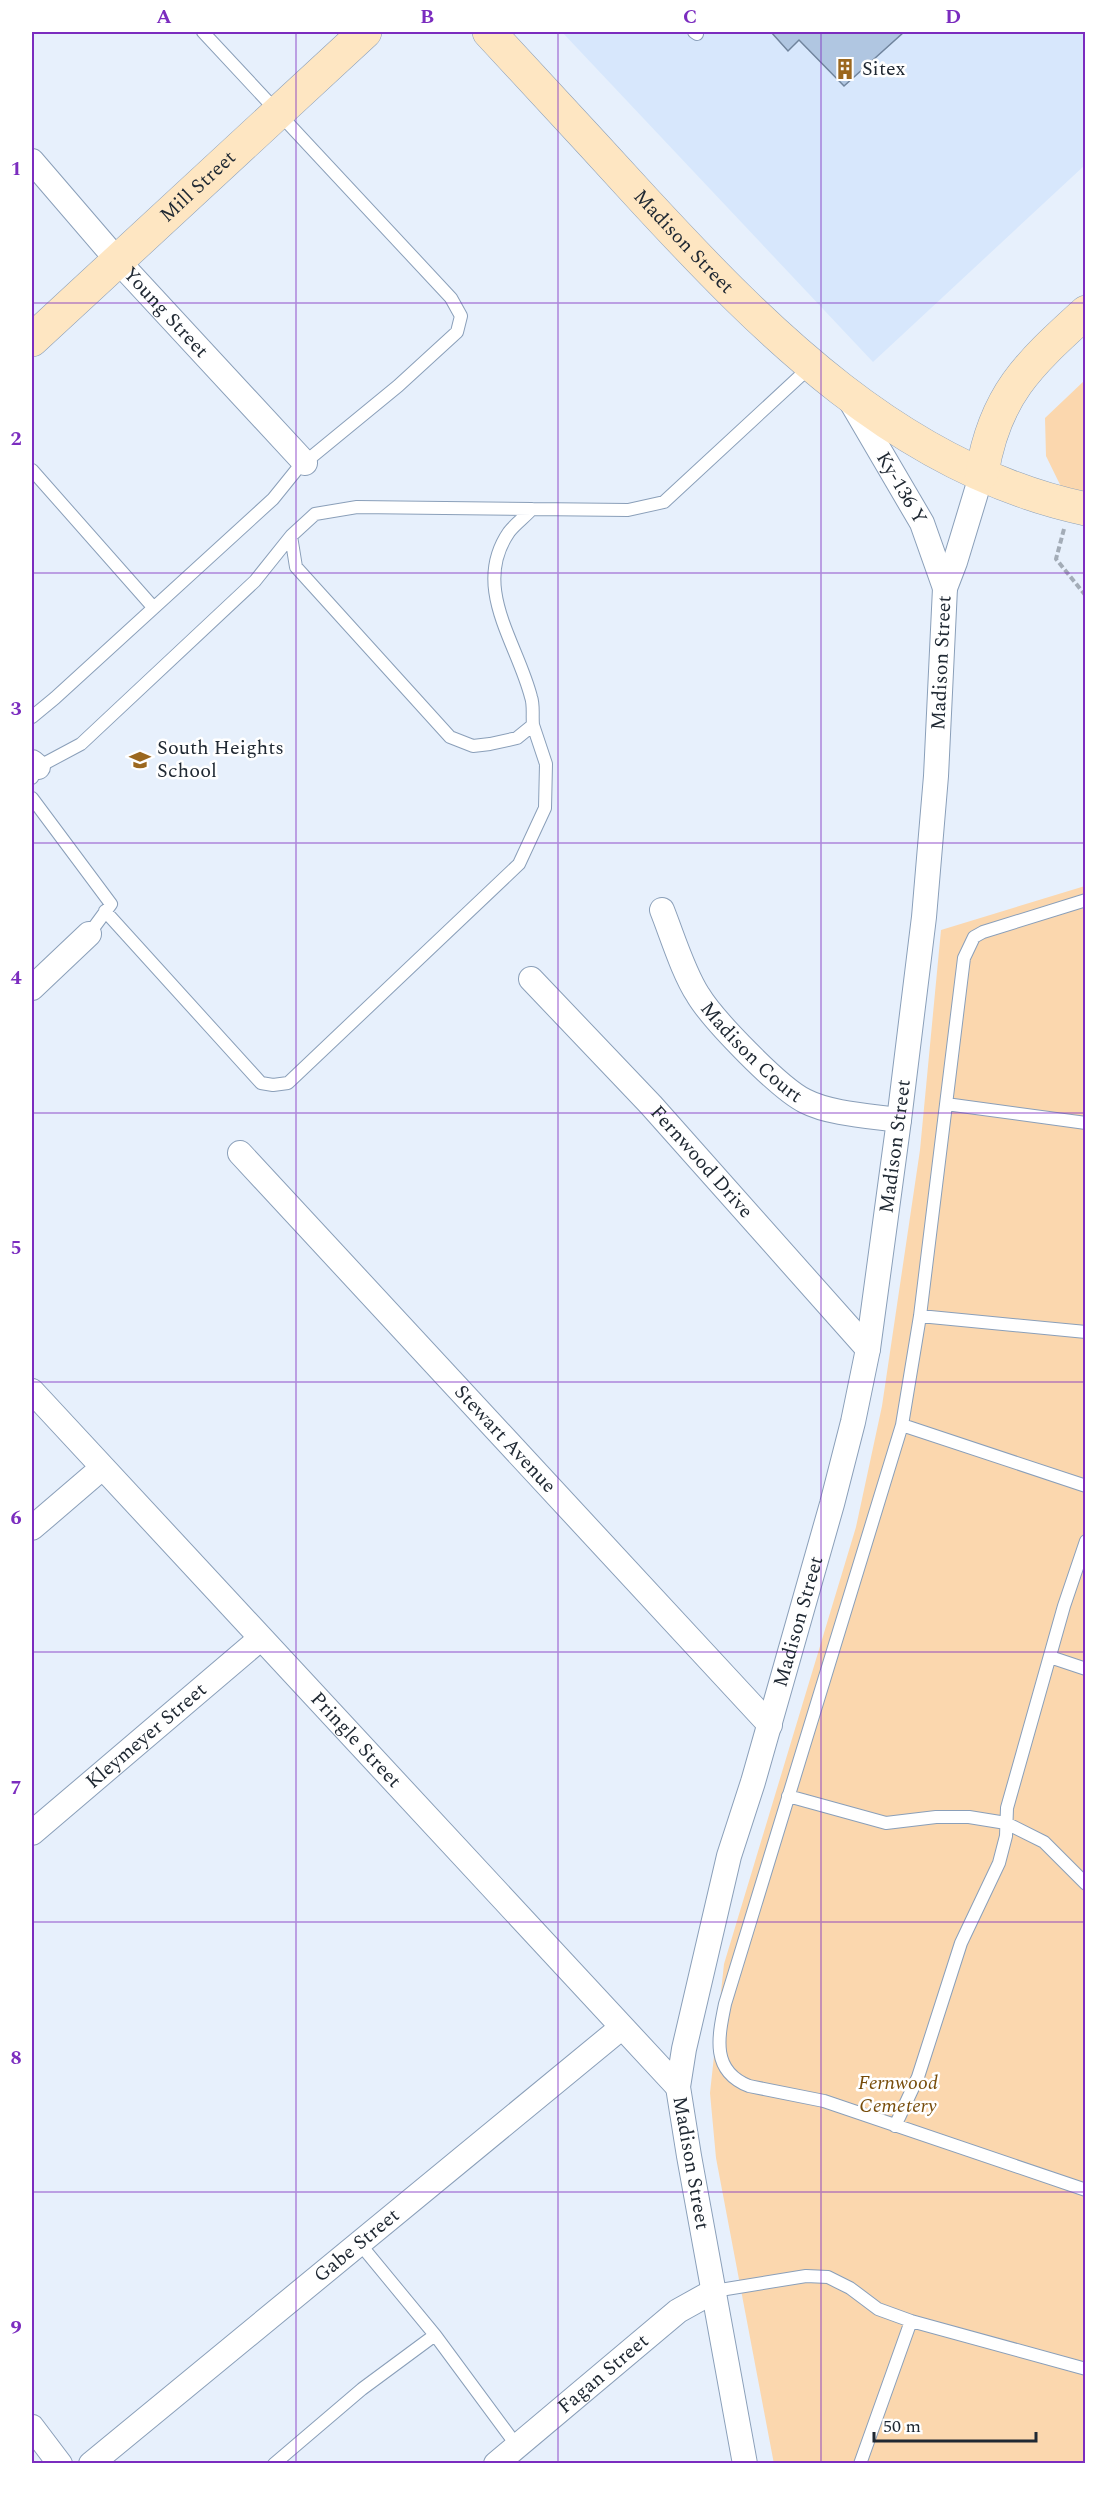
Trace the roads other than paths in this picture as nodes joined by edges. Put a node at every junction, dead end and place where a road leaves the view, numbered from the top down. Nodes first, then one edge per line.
1 (203, 32) edge
2 (365, 32) edge
3 (489, 32) edge
4 (279, 112) junction
5 (32, 161) edge
6 (118, 261) junction
7 (1086, 312) edge
8 (32, 340) edge
9 (811, 366) junction
10 (847, 395) junction
11 (305, 463) junction
12 (32, 470) edge
13 (982, 473) junction
14 (1078, 507) edge
15 (532, 509) junction
16 (291, 537) junction
17 (945, 588) junction
18 (153, 608) junction
19 (32, 717) edge
20 (533, 724) junction
21 (34, 769) edge
22 (32, 798) edge
23 (1086, 900) edge
24 (662, 910) dead end
25 (105, 911) junction
26 (89, 934) joint
27 (531, 979) dead end
28 (32, 988) edge
29 (946, 1104) junction
30 (899, 1120) junction
31 (1086, 1123) edge
32 (240, 1153) dead end
33 (920, 1316) junction
34 (1086, 1332) edge
35 (868, 1349) junction
36 (32, 1391) edge
37 (902, 1425) junction
38 (102, 1468) junction
39 (1086, 1486) edge
40 (32, 1528) edge
41 (1086, 1541) edge
42 (260, 1639) junction
43 (1050, 1658) junction
44 (1086, 1669) edge
45 (770, 1725) junction
46 (788, 1796) junction
47 (1006, 1823) junction
48 (32, 1833) edge
49 (1086, 1884) edge
50 (621, 2028) junction
51 (678, 2088) junction
52 (895, 2126) junction
53 (1086, 2190) edge
54 (360, 2244) junction
55 (714, 2291) junction
56 (910, 2321) junction
57 (435, 2335) junction
58 (1086, 2369) edge
59 (32, 2427) edge
60 (517, 2446) junction
61 (60, 2463) edge
62 (91, 2463) edge
63 (274, 2463) edge
64 (496, 2463) edge
65 (745, 2463) edge
66 (860, 2463) edge

1 - 4 lane
2 - 4 main road, Mill Street
3 - 9 main road, Madison Street
4 - 6 main road, Mill Street
4 - 11 lane
5 - 6 street, Young Street
6 - 8 main road, Mill Street
6 - 11 street, Young Street
7 - 13 main road
9 - 10 main road, Madison Street
9 - 15 lane
10 - 13 main road, Madison Street
10 - 17 street, Ky-136 Y
11 - 18 lane
12 - 18 lane
13 - 14 main road
13 - 17 street, Madison Street
15 - 16 lane
15 - 20 lane
16 - 20 lane
16 - 21 lane
17 - 30 street, Madison Street
18 - 19 lane
20 - 25 lane
22 - 25 lane
23 - 29 lane
24 - 30 street, Madison Court
25 - 26 lane
26 - 28 street
27 - 35 street, Fernwood Drive
29 - 31 lane
29 - 33 lane
30 - 35 street, Madison Street
32 - 45 street, Stewart Avenue
33 - 34 lane
33 - 37 lane
35 - 45 street, Madison Street
36 - 38 street, Pringle Street
37 - 39 lane
37 - 46 lane
38 - 40 street
38 - 42 street, Pringle Street
41 - 43 lane
42 - 48 street, Kleymeyer Street
42 - 50 street, Pringle Street
43 - 44 lane
43 - 47 lane
45 - 51 street, Madison Street
46 - 47 lane
46 - 52 lane
47 - 49 lane
47 - 52 lane
50 - 51 street, Pringle Street
50 - 54 street, Gabe Street
51 - 55 street, Madison Street
52 - 53 lane
54 - 57 lane
54 - 62 street, Gabe Street
55 - 56 lane
55 - 60 street, Fagan Street
55 - 65 street, Madison Street
56 - 58 lane
56 - 66 lane
57 - 60 lane
57 - 63 lane
59 - 61 street
60 - 64 street, Fagan Street

